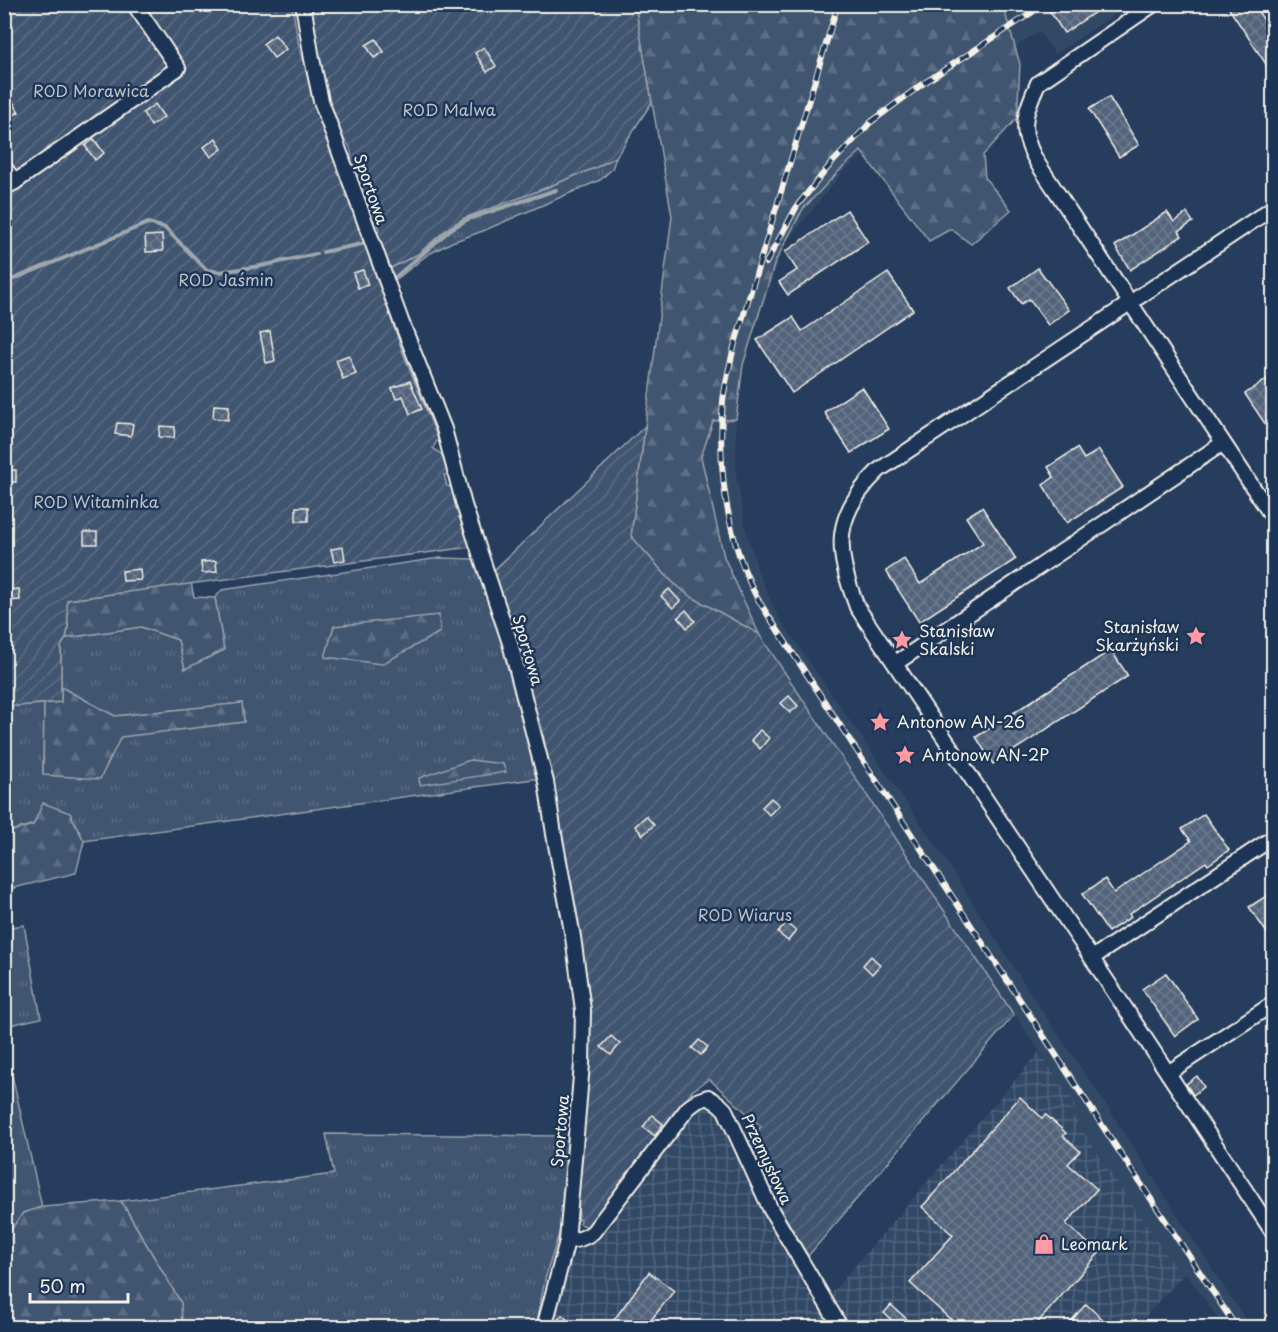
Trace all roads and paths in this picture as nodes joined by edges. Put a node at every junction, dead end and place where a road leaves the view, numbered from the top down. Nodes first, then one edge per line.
1 (135, 4) edge
2 (303, 4) edge
3 (1154, 4) edge
4 (4, 167) edge
5 (10, 185) edge
6 (1274, 207) edge
7 (1130, 303) junction
8 (1223, 444) junction
9 (1274, 519) edge
10 (896, 663) junction
11 (1274, 837) edge
12 (1092, 958) junction
13 (1274, 1003) edge
14 (1168, 1073) junction
15 (1274, 1234) edge
16 (567, 1240) junction
17 (544, 1328) edge
18 (841, 1328) edge

1 - 5 street
2 - 16 street, Sportowa
3 - 7 street
4 - 5 street
6 - 7 street
7 - 8 street
7 - 10 street
8 - 9 street
8 - 10 street
10 - 12 street
11 - 12 street
12 - 14 street
13 - 14 street
14 - 15 street
16 - 17 street, Sportowa
16 - 18 street, Przemysłowa

